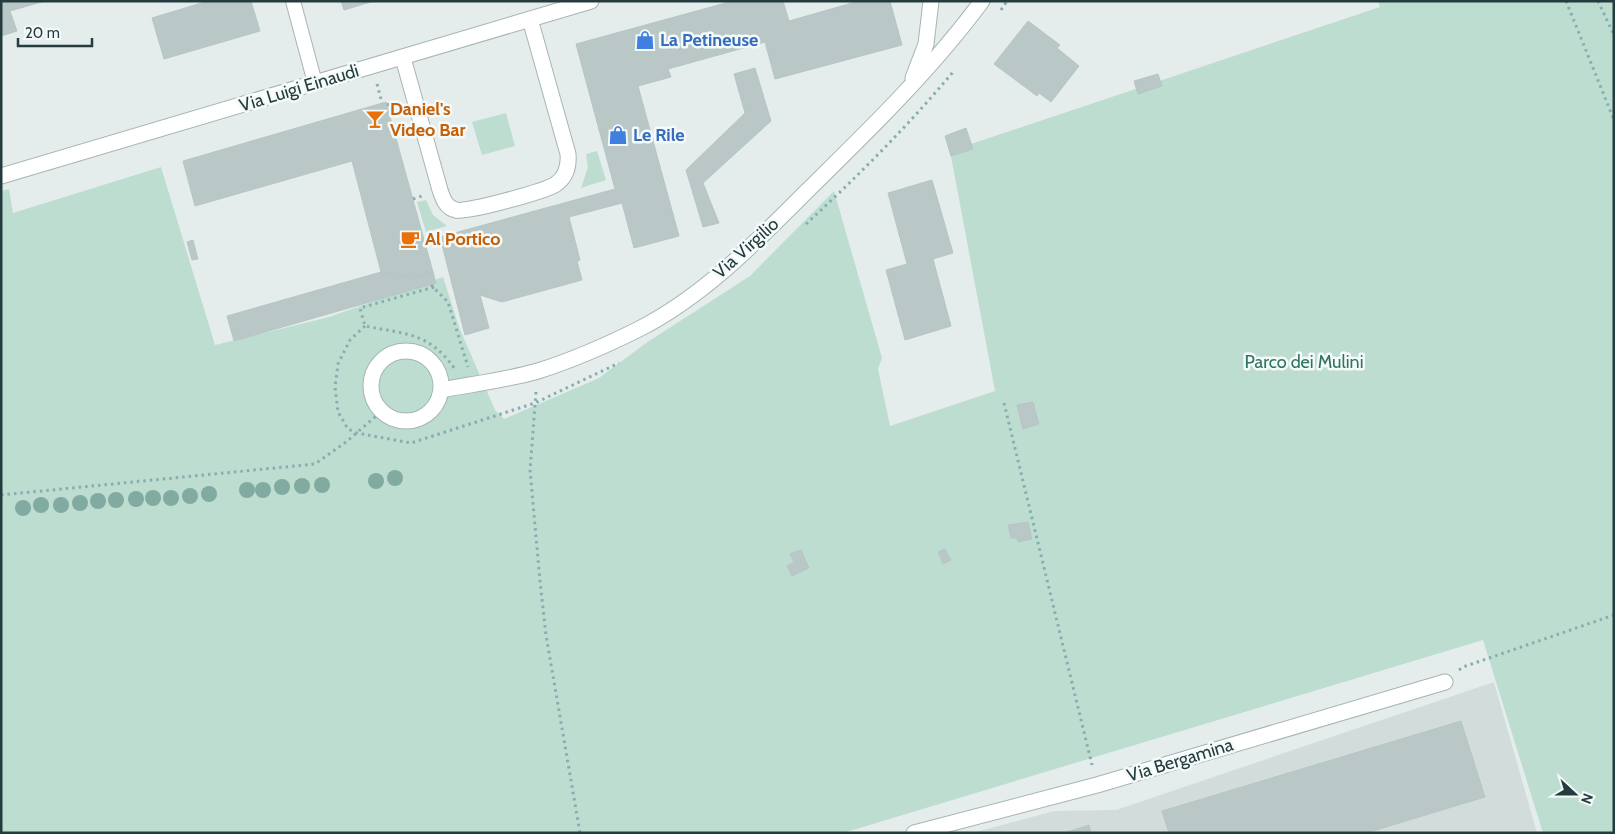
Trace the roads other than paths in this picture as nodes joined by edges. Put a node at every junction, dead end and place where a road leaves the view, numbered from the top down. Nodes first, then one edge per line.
1 (293, 1) edge
2 (591, 1) edge
3 (931, 1) edge
4 (982, 1) edge
5 (530, 19) junction
6 (402, 58) junction
7 (316, 83) junction
8 (907, 91) junction
9 (4, 176) edge
10 (441, 390) junction
11 (1445, 682) road end
12 (914, 833) edge

1 - 7 lane
2 - 5 street, Via Luigi Einaudi
3 - 8 street
4 - 8 street, Via Virgilio
5 - 6 street, Via Luigi Einaudi
5 - 6 street
6 - 7 street, Via Luigi Einaudi
7 - 9 street, Via Luigi Einaudi
8 - 10 street, Via Virgilio
10 - 10 street
11 - 12 street, Via Bergamina

